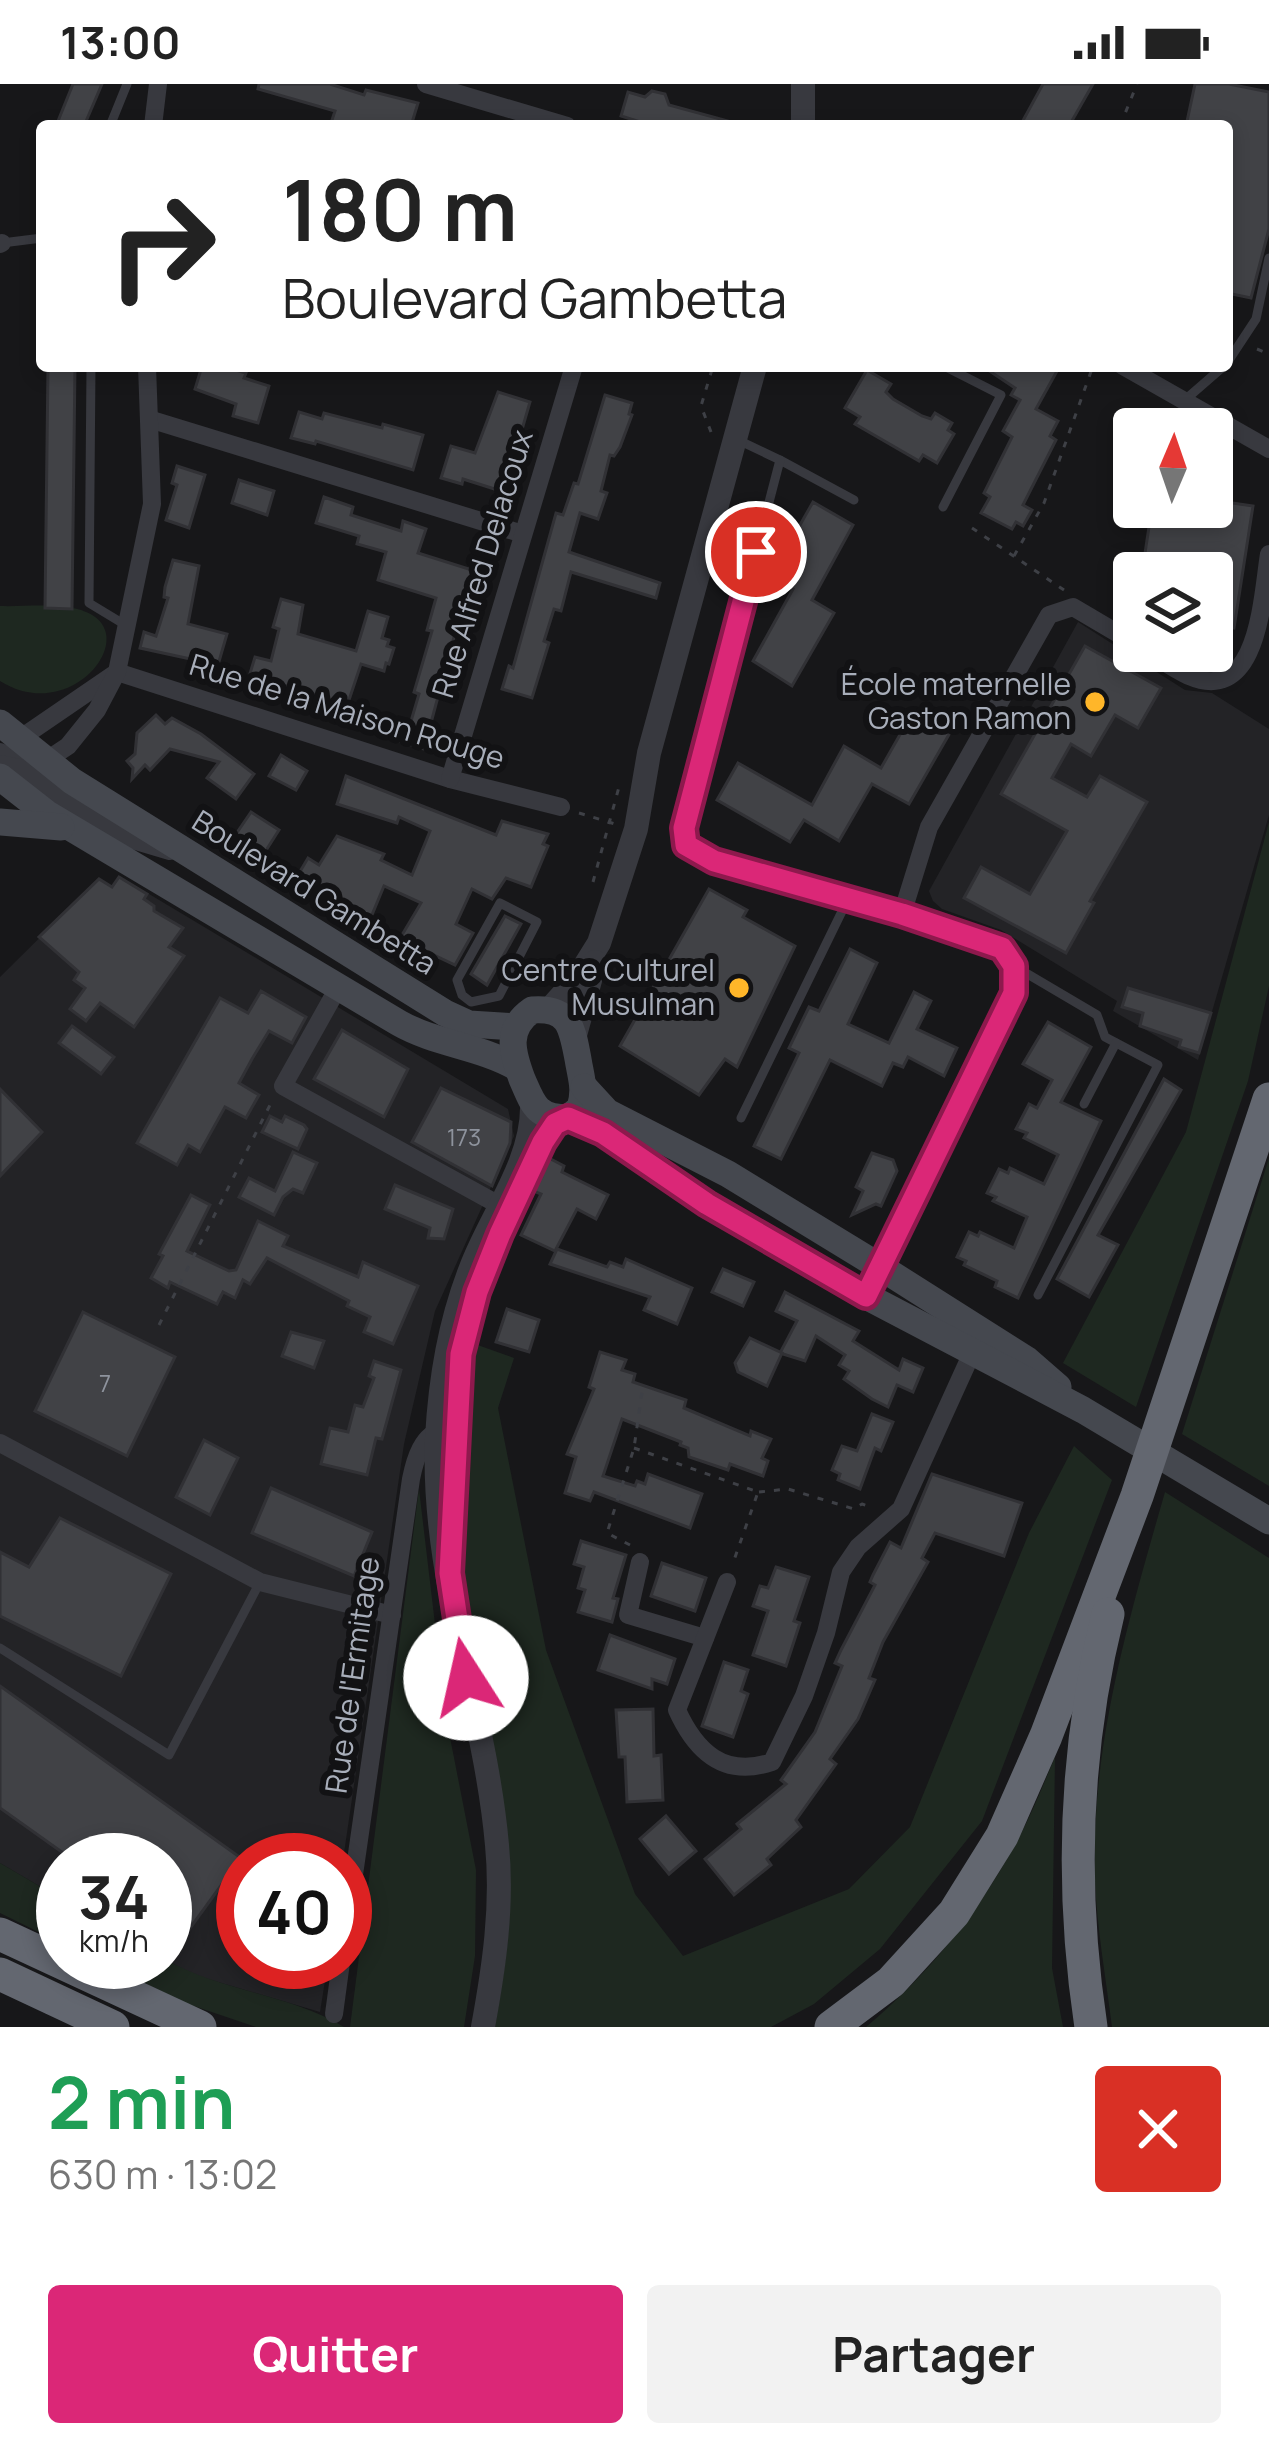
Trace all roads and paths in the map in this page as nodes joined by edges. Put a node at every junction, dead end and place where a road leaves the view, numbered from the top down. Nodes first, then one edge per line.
1 (127, 84) edge
2 (158, 84) edge
3 (426, 84) edge
4 (803, 84) edge
5 (1137, 84) edge
6 (112, 120) edge
7 (155, 120) edge
8 (547, 120) edge
9 (803, 120) edge
10 (1122, 120) edge
11 (36, 239) edge
12 (1, 244) edge
13 (1269, 258) edge
14 (1233, 352) edge
15 (91, 372) edge
16 (147, 372) edge
17 (572, 372) edge
18 (752, 372) edge
19 (956, 372) edge
20 (1092, 372) edge
21 (1135, 372) edge
22 (1216, 372) edge
23 (1186, 399) junction
24 (149, 419) junction
25 (735, 438) junction
26 (1269, 449) edge
27 (779, 460) junction
28 (854, 500) dead end
29 (943, 507) dead end
30 (972, 528) dead end
31 (523, 534) junction
32 (1269, 554) edge
33 (1014, 556) junction
34 (1072, 607) junction
35 (127, 626) junction
36 (1113, 631) edge
37 (1233, 671) edge
38 (117, 672) junction
39 (1182, 672) edge
40 (1231, 672) edge
41 (649, 753) junction
42 (8, 760) edge
43 (450, 779) junction
44 (561, 807) joint
45 (0, 822) edge
46 (620, 825) junction
47 (71, 828) junction
48 (684, 828) joint
49 (184, 852) junction
50 (848, 899) junction
51 (609, 902) junction
52 (902, 914) junction
53 (599, 943) junction
54 (1014, 966) junction
55 (339, 986) junction
56 (453, 1004) junction
57 (549, 1010) junction
58 (516, 1027) junction
59 (575, 1035) junction
60 (1117, 1042) junction
61 (516, 1067) junction
62 (584, 1087) junction
63 (284, 1091) junction
64 (1269, 1100) edge
65 (1084, 1104) dead end
66 (532, 1106) junction
67 (565, 1118) junction
68 (741, 1118) dead end
69 (499, 1204) junction
70 (882, 1268) junction
71 (1038, 1295) dead end
72 (866, 1296) junction
73 (159, 1325) dead end
74 (977, 1342) junction
75 (643, 1385) dead end
76 (446, 1429) junction
77 (0, 1443) edge
78 (634, 1448) junction
79 (758, 1492) junction
80 (1137, 1496) junction
81 (894, 1515) junction
82 (1269, 1522) edge
83 (640, 1562) joint
84 (260, 1582) junction
85 (727, 1582) joint
86 (392, 1615) junction
87 (705, 1638) junction
88 (0, 1648) edge
89 (360, 1833) edge
90 (0, 1934) edge
91 (0, 1974) edge
92 (337, 1989) edge
93 (334, 2014) dead end
94 (113, 2027) edge
95 (200, 2027) edge
96 (483, 2027) edge
97 (831, 2027) edge
98 (1091, 2027) edge

1 - 6 lane
2 - 7 street
3 - 8 street
4 - 9 street
5 - 10 path
11 - 12 lane
13 - 14 lane
15 - 35 lane
16 - 24 street
17 - 31 street, Rue Alfred Delacoux
18 - 25 street
19 - 29 lane
20 - 33 path
21 - 23 street
22 - 23 lane
23 - 26 street
24 - 31 street
24 - 35 street
25 - 27 lane
25 - 41 street
27 - 28 lane
27 - 48 lane
30 - 33 path
31 - 43 street, Rue Alfred Delacoux
32 - 37 street
33 - 34 path
34 - 36 street
34 - 52 street
35 - 38 street
38 - 42 street
38 - 42 street
38 - 43 street, Rue de la Maison Rouge
39 - 40 street
41 - 46 street
41 - 51 street
42 - 47 main road
42 - 49 main road, Boulevard Gambetta
42 - 49 street
43 - 44 street, Rue de la Maison Rouge
44 - 46 path
45 - 47 main road
46 - 51 street
47 - 55 main road
48 - 50 street
49 - 56 main road, Boulevard Gambetta
50 - 52 street
50 - 68 lane
51 - 53 street
52 - 54 street
53 - 57 street
53 - 59 street
54 - 60 lane
54 - 70 street
55 - 61 main road
55 - 63 street
56 - 56 lane
56 - 58 main road, Boulevard Gambetta
57 - 58 main road
57 - 59 main road
58 - 61 main road
59 - 62 main road
60 - 65 lane
60 - 71 lane
61 - 66 main road
62 - 67 main road
62 - 70 main road
63 - 69 street
63 - 73 path
64 - 80 highway
66 - 67 main road
66 - 69 street, Rue de l'Ermitage
67 - 72 main road
67 - 76 street, Rue de l'Ermitage
69 - 76 street, Rue de l'Ermitage
70 - 72 street
70 - 74 main road
72 - 74 main road
74 - 81 street
74 - 82 main road
75 - 78 path
76 - 86 street, Rue de l'Ermitage
76 - 96 street, Rue de l'Ermitage
77 - 84 street
78 - 79 path
78 - 83 path
79 - 81 path
79 - 85 path
80 - 97 highway
80 - 98 highway
81 - 87 street
83 - 87 street
84 - 86 street
84 - 88 lane
85 - 87 street
86 - 89 street, Rue de l'Ermitage
90 - 95 highway
91 - 94 highway
92 - 93 street

